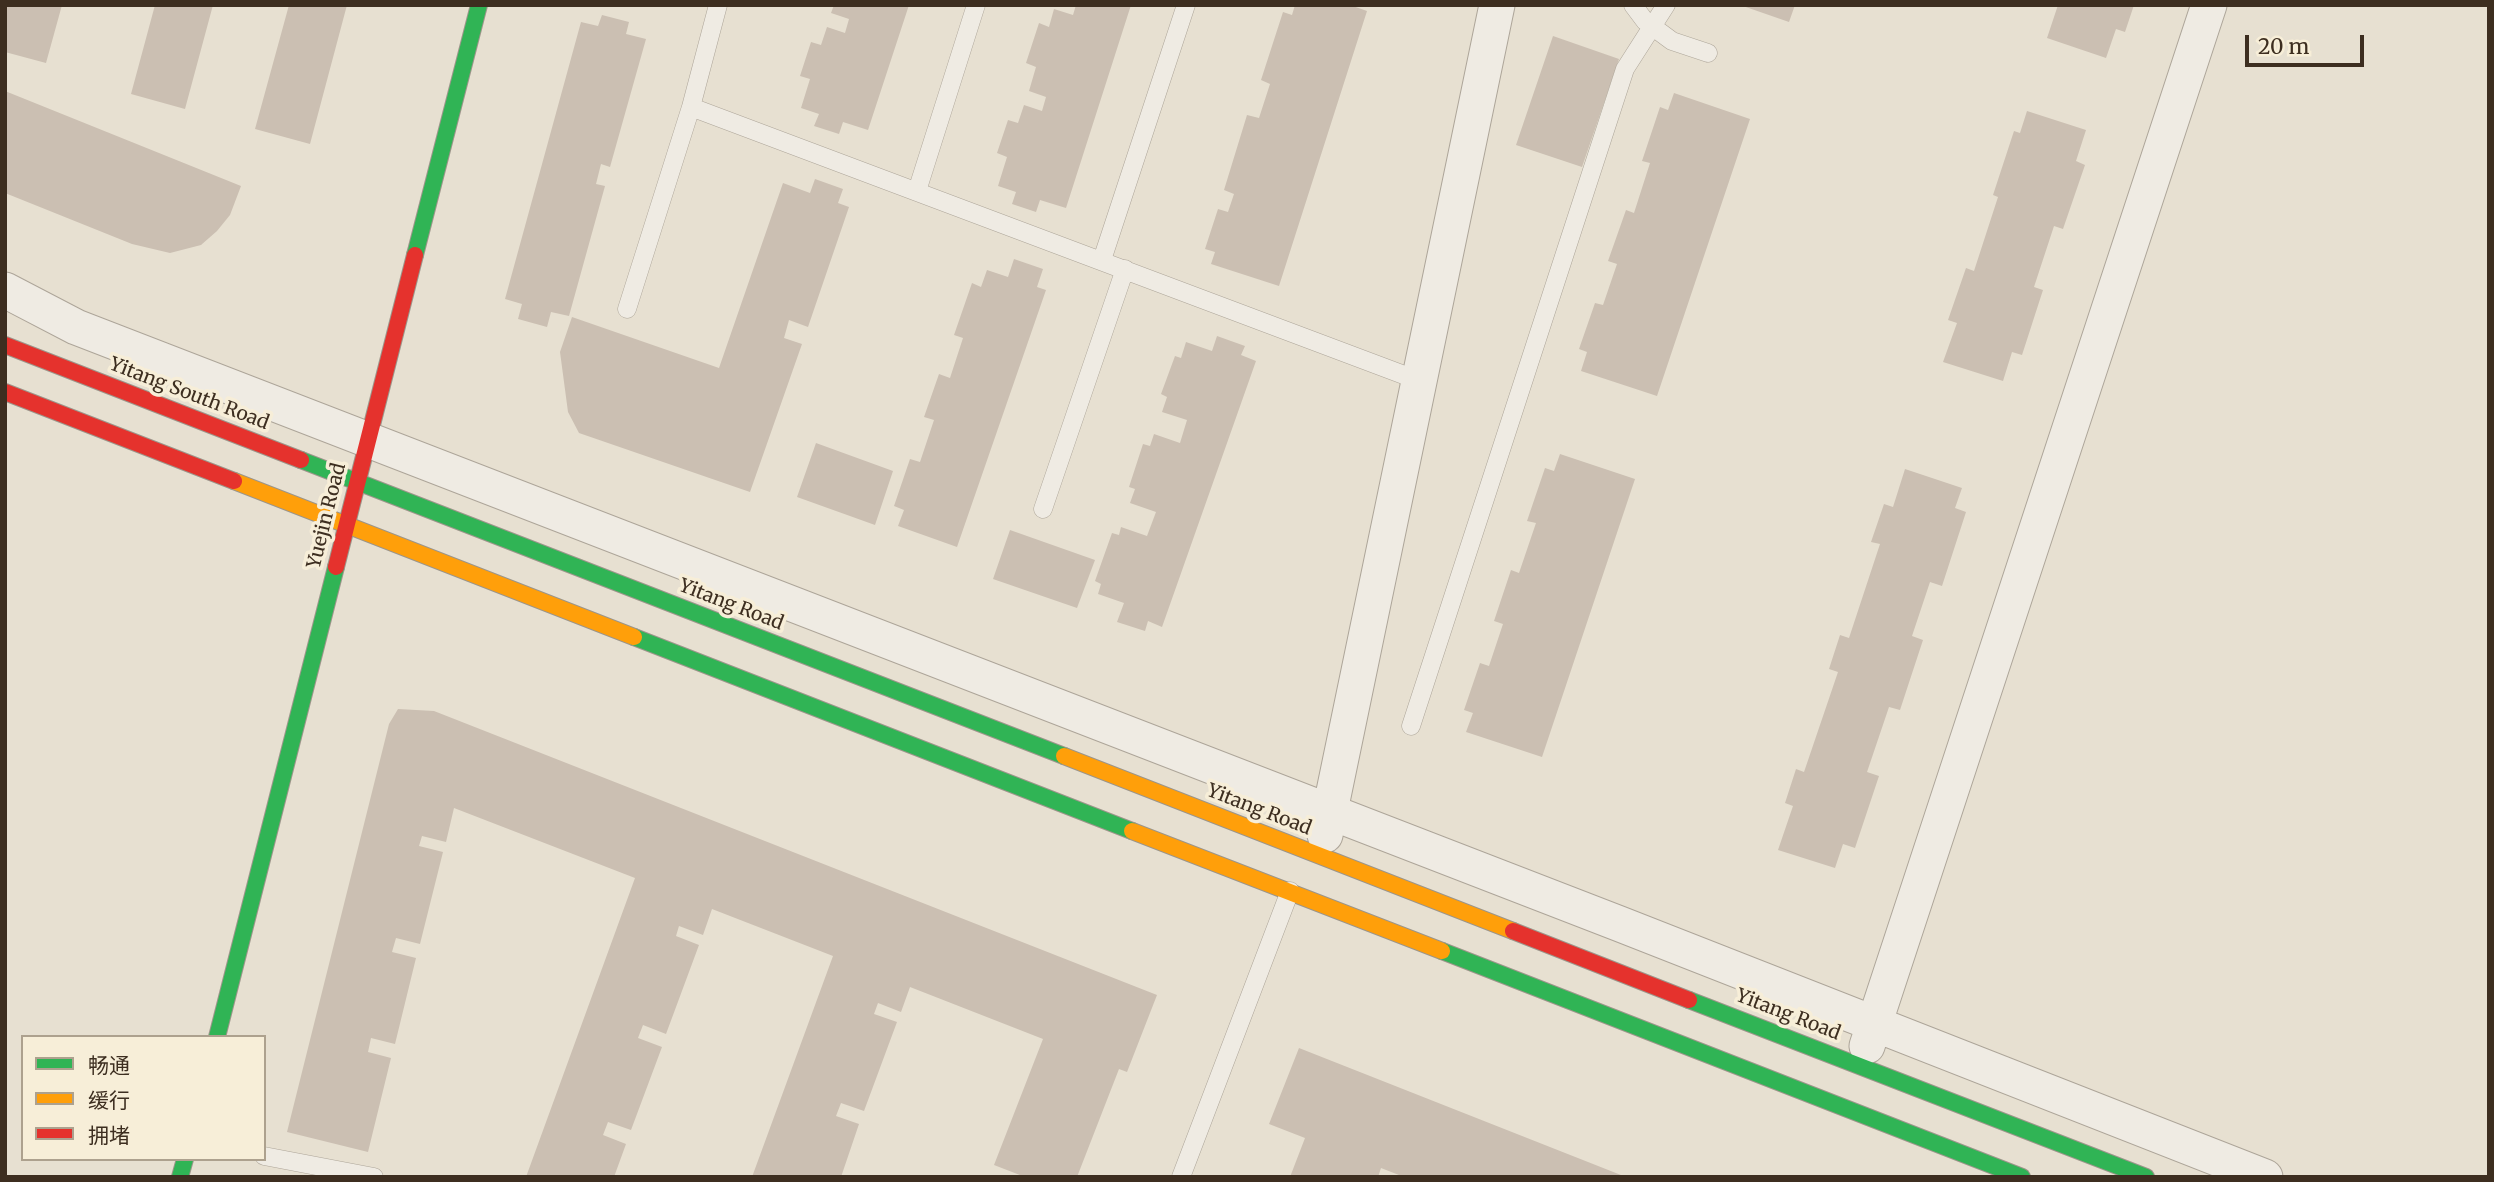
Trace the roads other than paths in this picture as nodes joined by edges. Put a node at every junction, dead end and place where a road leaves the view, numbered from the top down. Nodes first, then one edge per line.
1 (479, 5) edge
2 (718, 5) edge
3 (976, 5) edge
4 (1186, 5) edge
5 (1497, 5) edge
6 (1633, 5) edge
7 (1666, 5) edge
8 (2209, 5) edge
9 (1653, 27) junction
10 (1708, 53) dead end
11 (691, 107) junction
12 (917, 191) junction
13 (1102, 261) junction
14 (1125, 269) junction
15 (5, 290) edge
16 (627, 309) dead end
17 (5, 345) edge
18 (1420, 381) junction
19 (5, 392) edge
20 (369, 440) junction
21 (358, 482) junction
22 (1042, 509) dead end
23 (347, 524) junction
24 (1411, 726) dead end
25 (1330, 811) junction
26 (1321, 856) junction
27 (1290, 891) junction
28 (1874, 1024) junction
29 (218, 1035) edge
30 (1860, 1066) junction
31 (266, 1156) edge
32 (374, 1177) edge
33 (1181, 1177) edge
34 (2022, 1177) edge
35 (2146, 1177) edge
36 (2265, 1177) edge

1 - 20 main road, Yuejin Road
2 - 11 lane
3 - 12 lane
4 - 13 lane
5 - 18 street
6 - 9 lane
7 - 9 lane
8 - 28 street
9 - 10 lane
9 - 24 lane
11 - 12 lane
11 - 16 lane
12 - 13 lane
13 - 14 lane
14 - 18 lane
14 - 22 lane
15 - 20 street
17 - 21 main road, Yitang South Road
18 - 25 street
19 - 23 main road
20 - 21 main road, Yuejin Road
20 - 25 street
21 - 23 main road, Yuejin Road
21 - 26 main road, Yitang Road
23 - 27 main road
23 - 29 main road, Yuejin Road
25 - 26 street
25 - 28 street
26 - 30 main road, Yitang Road
27 - 33 lane
27 - 34 main road
28 - 30 street
28 - 36 street
30 - 35 main road, Yitang Road
31 - 32 lane

